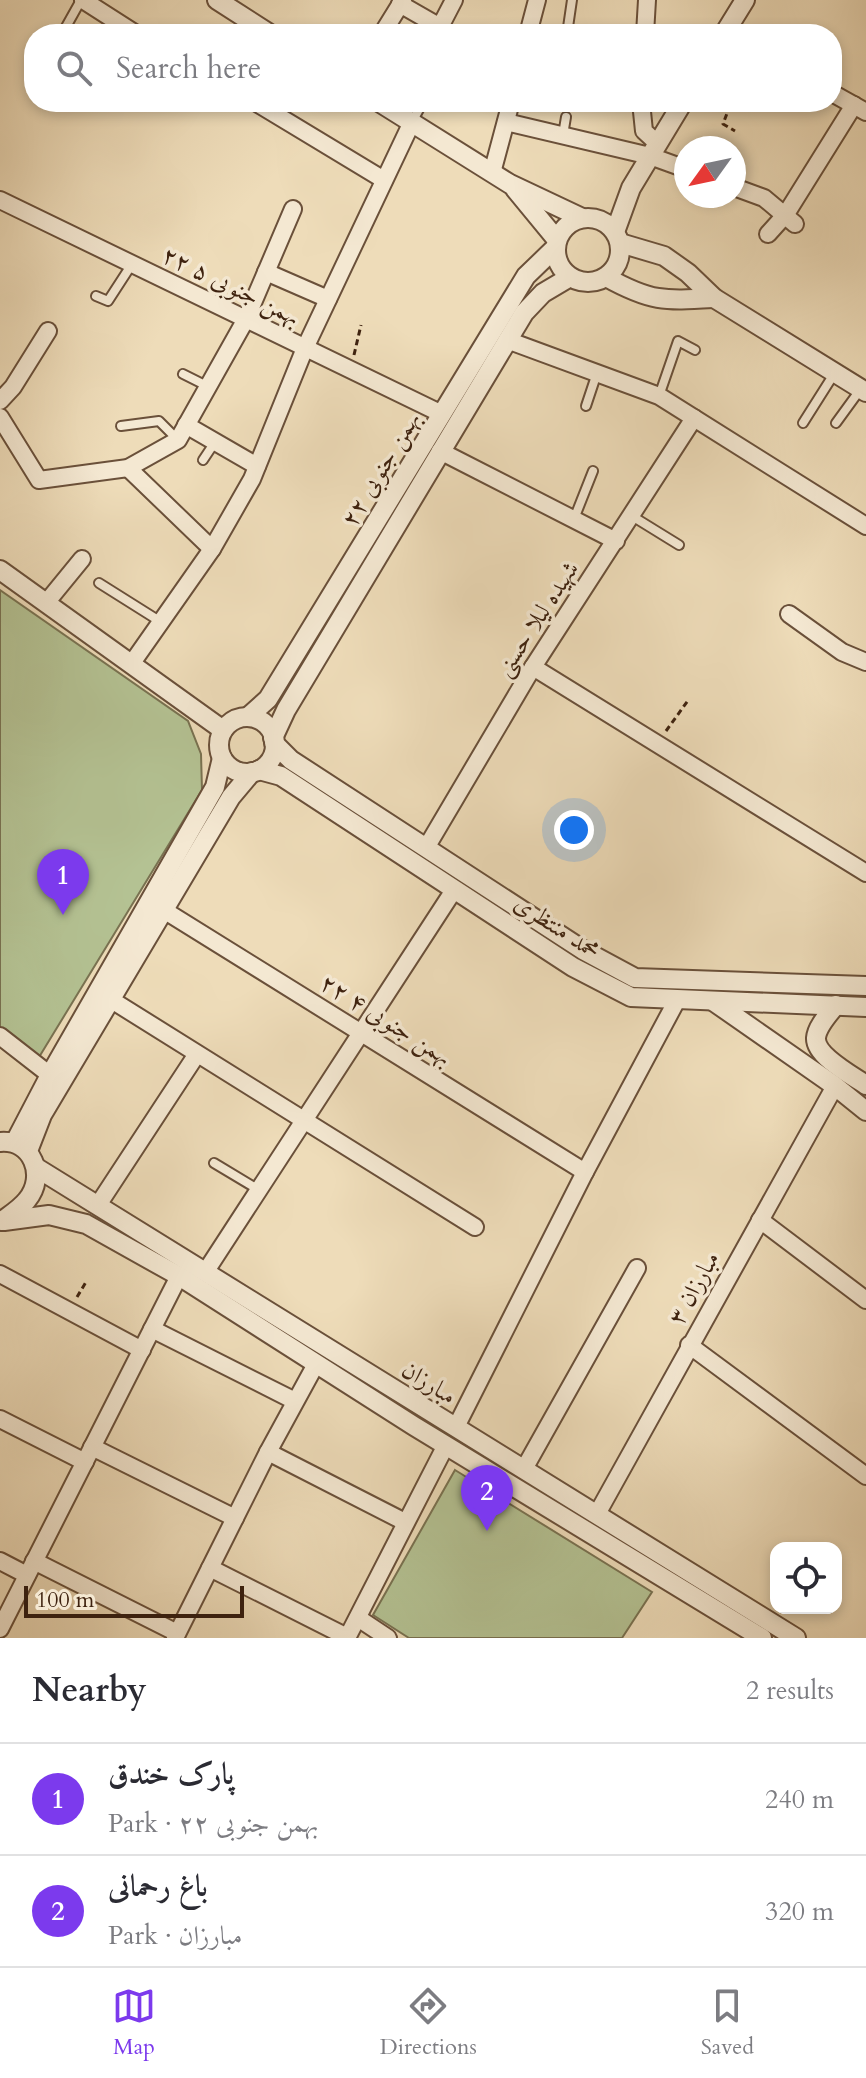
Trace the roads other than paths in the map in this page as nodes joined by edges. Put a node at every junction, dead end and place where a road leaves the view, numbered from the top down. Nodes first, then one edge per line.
1 (82, 0) edge
2 (217, 0) edge
3 (454, 0) edge
4 (537, 0) edge
5 (572, 0) edge
6 (647, 0) edge
7 (745, 0) edge
8 (402, 2) edge
9 (68, 24) edge
10 (120, 24) edge
11 (254, 24) edge
12 (388, 24) edge
13 (435, 24) edge
14 (442, 24) edge
15 (531, 24) edge
16 (568, 24) edge
17 (646, 24) edge
18 (730, 24) edge
19 (842, 98) edge
20 (860, 108) edge
21 (272, 112) edge
22 (396, 112) edge
23 (418, 112) edge
24 (508, 112) edge
25 (642, 112) edge
26 (677, 112) edge
27 (566, 117) dead end
28 (412, 122) junction
29 (506, 122) junction
30 (563, 136) junction
31 (654, 150) junction
32 (674, 162) edge
33 (492, 173) junction
34 (384, 180) junction
35 (510, 184) junction
36 (631, 188) junction
37 (746, 191) edge
38 (0, 200) edge
39 (293, 209) dead end
40 (588, 218) junction
41 (790, 219) junction
42 (768, 234) dead end
43 (618, 238) junction
44 (557, 243) junction
45 (132, 264) junction
46 (266, 272) junction
47 (570, 277) junction
48 (606, 277) junction
49 (96, 296) dead end
50 (714, 298) junction
51 (328, 299) junction
52 (246, 319) junction
53 (48, 331) dead end
54 (507, 340) junction
55 (305, 348) junction
56 (695, 350) dead end
57 (597, 373) junction
58 (834, 373) junction
59 (183, 374) dead end
60 (6, 382) edge
61 (207, 386) junction
62 (863, 391) edge
63 (659, 396) junction
64 (0, 401) edge
65 (586, 406) dead end
66 (442, 414) junction
67 (0, 417) edge
68 (694, 418) junction
69 (803, 423) dead end
70 (836, 423) dead end
71 (121, 426) dead end
72 (182, 433) junction
73 (215, 442) junction
74 (440, 451) junction
75 (203, 460) dead end
76 (257, 466) junction
77 (128, 468) junction
78 (593, 471) dead end
79 (632, 516) junction
80 (573, 520) junction
81 (866, 526) edge
82 (616, 541) junction
83 (679, 545) dead end
84 (372, 547) junction
85 (212, 549) junction
86 (82, 559) dead end
87 (0, 570) edge
88 (99, 583) dead end
89 (46, 603) junction
90 (789, 614) dead end
91 (161, 622) junction
92 (866, 662) edge
93 (132, 663) junction
94 (533, 667) junction
95 (248, 717) junction
96 (223, 730) junction
97 (274, 740) junction
98 (222, 758) junction
99 (256, 771) junction
100 (426, 848) junction
101 (866, 873) edge
102 (454, 890) junction
103 (162, 909) junction
104 (866, 986) edge
105 (110, 999) junction
106 (677, 1000) junction
107 (713, 1001) junction
108 (836, 1005) junction
109 (866, 1007) edge
110 (361, 1032) junction
111 (0, 1036) edge
112 (197, 1054) junction
113 (50, 1075) junction
114 (866, 1085) edge
115 (835, 1086) junction
116 (866, 1111) edge
117 (304, 1120) junction
118 (14, 1147) edge
119 (214, 1163) dead end
120 (585, 1172) junction
121 (259, 1190) junction
122 (98, 1205) junction
123 (760, 1220) junction
124 (2, 1222) edge
125 (475, 1227) dead end
126 (637, 1268) dead end
127 (206, 1271) junction
128 (0, 1274) edge
129 (179, 1276) junction
130 (866, 1300) edge
131 (152, 1329) junction
132 (689, 1345) junction
133 (142, 1350) junction
134 (316, 1364) junction
135 (295, 1401) junction
136 (0, 1419) edge
137 (456, 1427) junction
138 (446, 1445) junction
139 (268, 1452) junction
140 (88, 1454) junction
141 (524, 1469) junction
142 (866, 1476) edge
143 (597, 1514) junction
144 (235, 1518) junction
145 (405, 1522) junction
146 (0, 1561) edge
147 (31, 1568) junction
148 (210, 1568) junction
149 (358, 1618) junction
150 (0, 1629) edge
151 (176, 1636) edge
152 (347, 1638) edge
153 (388, 1638) edge
154 (762, 1638) edge
155 (796, 1638) edge

1 - 9 lane
1 - 10 street
2 - 11 street
3 - 14 street
4 - 15 street
5 - 16 lane
6 - 17 street
7 - 18 street
8 - 12 street
8 - 13 street
19 - 20 street
20 - 41 street
21 - 34 street
22 - 28 street
23 - 28 lane
24 - 29 street
25 - 31 street
26 - 31 street
27 - 30 lane
28 - 33 street
28 - 34 street
29 - 30 street
29 - 33 street
30 - 31 street
31 - 32 street
31 - 36 street
33 - 35 street
34 - 51 street
35 - 40 street
35 - 44 street
36 - 40 street
36 - 43 street
37 - 41 street
38 - 45 street, ۲۲ بهمن جنوبی ۵
39 - 46 street
40 - 43 street
40 - 44 street
41 - 42 street
43 - 48 street
43 - 50 street
44 - 47 street
44 - 66 street, ۲۲ بهمن جنوبی
45 - 49 lane
45 - 52 street, ۲۲ بهمن جنوبی ۵
46 - 51 street
46 - 52 street
47 - 48 street
47 - 54 street, ۲۲ بهمن جنوبی
48 - 50 street
50 - 58 street
51 - 55 street
52 - 55 street, ۲۲ بهمن جنوبی ۵
52 - 61 street
53 - 60 street
54 - 57 street
54 - 74 street, ۲۲ بهمن جنوبی
55 - 66 street, ۲۲ بهمن جنوبی ۵
55 - 76 street
56 - 63 lane
57 - 63 street
57 - 65 lane
58 - 62 street
58 - 69 lane
59 - 61 lane
60 - 64 street
61 - 72 street
62 - 70 lane
63 - 68 street
66 - 84 street, ۲۲ بهمن جنوبی
67 - 77 street
68 - 79 street, شهیده لیلا حسنی
68 - 81 street
71 - 72 lane
72 - 73 street
72 - 77 street
73 - 75 lane
73 - 76 street
74 - 80 street
74 - 84 street, ۲۲ بهمن جنوبی
76 - 85 street
77 - 85 street
78 - 80 lane
79 - 82 street, شهیده لیلا حسنی
79 - 83 lane
80 - 82 street
82 - 94 street, شهیده لیلا حسنی
84 - 95 street, ۲۲ بهمن جنوبی
84 - 97 street, ۲۲ بهمن جنوبی
85 - 91 street
86 - 89 street
87 - 89 street
88 - 91 lane
89 - 93 street
90 - 92 street
91 - 93 street
93 - 96 street
94 - 100 street, شهیده لیلا حسنی
94 - 101 street
95 - 96 street
95 - 97 street
96 - 98 street
97 - 99 street
97 - 100 street, محمد منتظری
98 - 99 street
98 - 113 street
99 - 102 street, محمد منتظری
99 - 103 street
100 - 104 street, محمد منتظری
102 - 106 street, محمد منتظری
102 - 110 street
103 - 105 street
103 - 110 street, ۲۲ بهمن جنوبی ۴
105 - 112 street
105 - 118 street
106 - 107 street, محمد منتظری
106 - 120 street
107 - 108 street, محمد منتظری
107 - 115 street
108 - 109 street, محمد منتظری
108 - 114 street
110 - 117 street
110 - 120 street, ۲۲ بهمن جنوبی ۴
111 - 113 street
112 - 117 street
112 - 122 street
113 - 118 street
115 - 116 street
115 - 123 street, مبارزان ۳
117 - 121 street
117 - 125 street
118 - 122 street, مبارزان
118 - 124 street
119 - 121 lane
120 - 137 street
121 - 127 street
122 - 127 street, مبارزان
123 - 130 street
123 - 132 street, مبارزان ۳
124 - 129 street, مبارزان
126 - 141 street
127 - 137 street, مبارزان
128 - 133 street
129 - 131 street
129 - 134 street, مبارزان
131 - 133 street
131 - 135 street
132 - 142 street
132 - 143 street, مبارزان ۳
133 - 140 street
134 - 135 street
134 - 138 street, مبارزان
135 - 139 street
136 - 140 street
137 - 138 street
137 - 141 street, مبارزان
138 - 145 street
138 - 154 street, مبارزان
139 - 144 street
139 - 145 street
140 - 144 street
140 - 147 street
141 - 143 street, مبارزان
143 - 155 street, مبارزان
144 - 148 street
145 - 149 street
146 - 147 street
147 - 150 street
147 - 151 street
148 - 151 street
148 - 152 street
149 - 152 street
149 - 153 street

